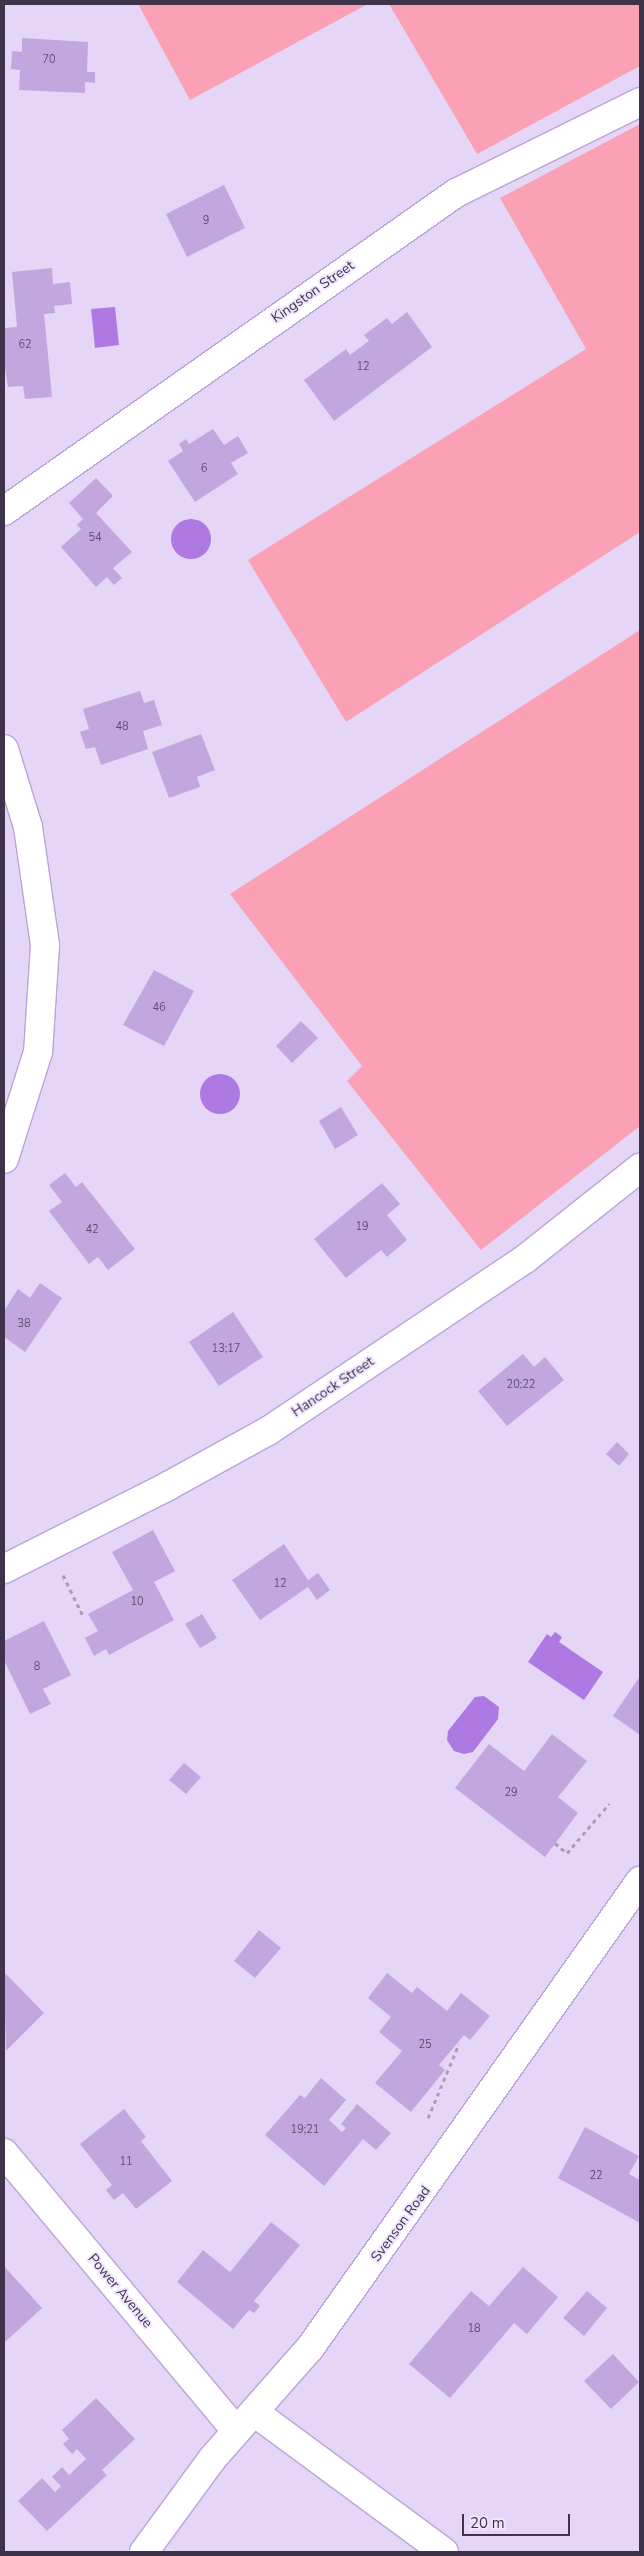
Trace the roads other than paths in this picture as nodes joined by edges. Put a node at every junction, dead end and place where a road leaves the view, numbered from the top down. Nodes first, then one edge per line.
1 (640, 102) edge
2 (4, 511) edge
3 (4, 749) edge
4 (4, 1159) edge
5 (640, 1168) edge
6 (4, 1569) edge
7 (640, 1882) edge
8 (4, 2153) edge
9 (245, 2421) junction
10 (144, 2552) edge
11 (444, 2552) edge

1 - 2 street, Kingston Street
3 - 4 street
5 - 6 street, Hancock Street
7 - 9 street, Svenson Road
8 - 9 street, Power Avenue
9 - 10 street, Svenson Road
9 - 11 street, Power Avenue

